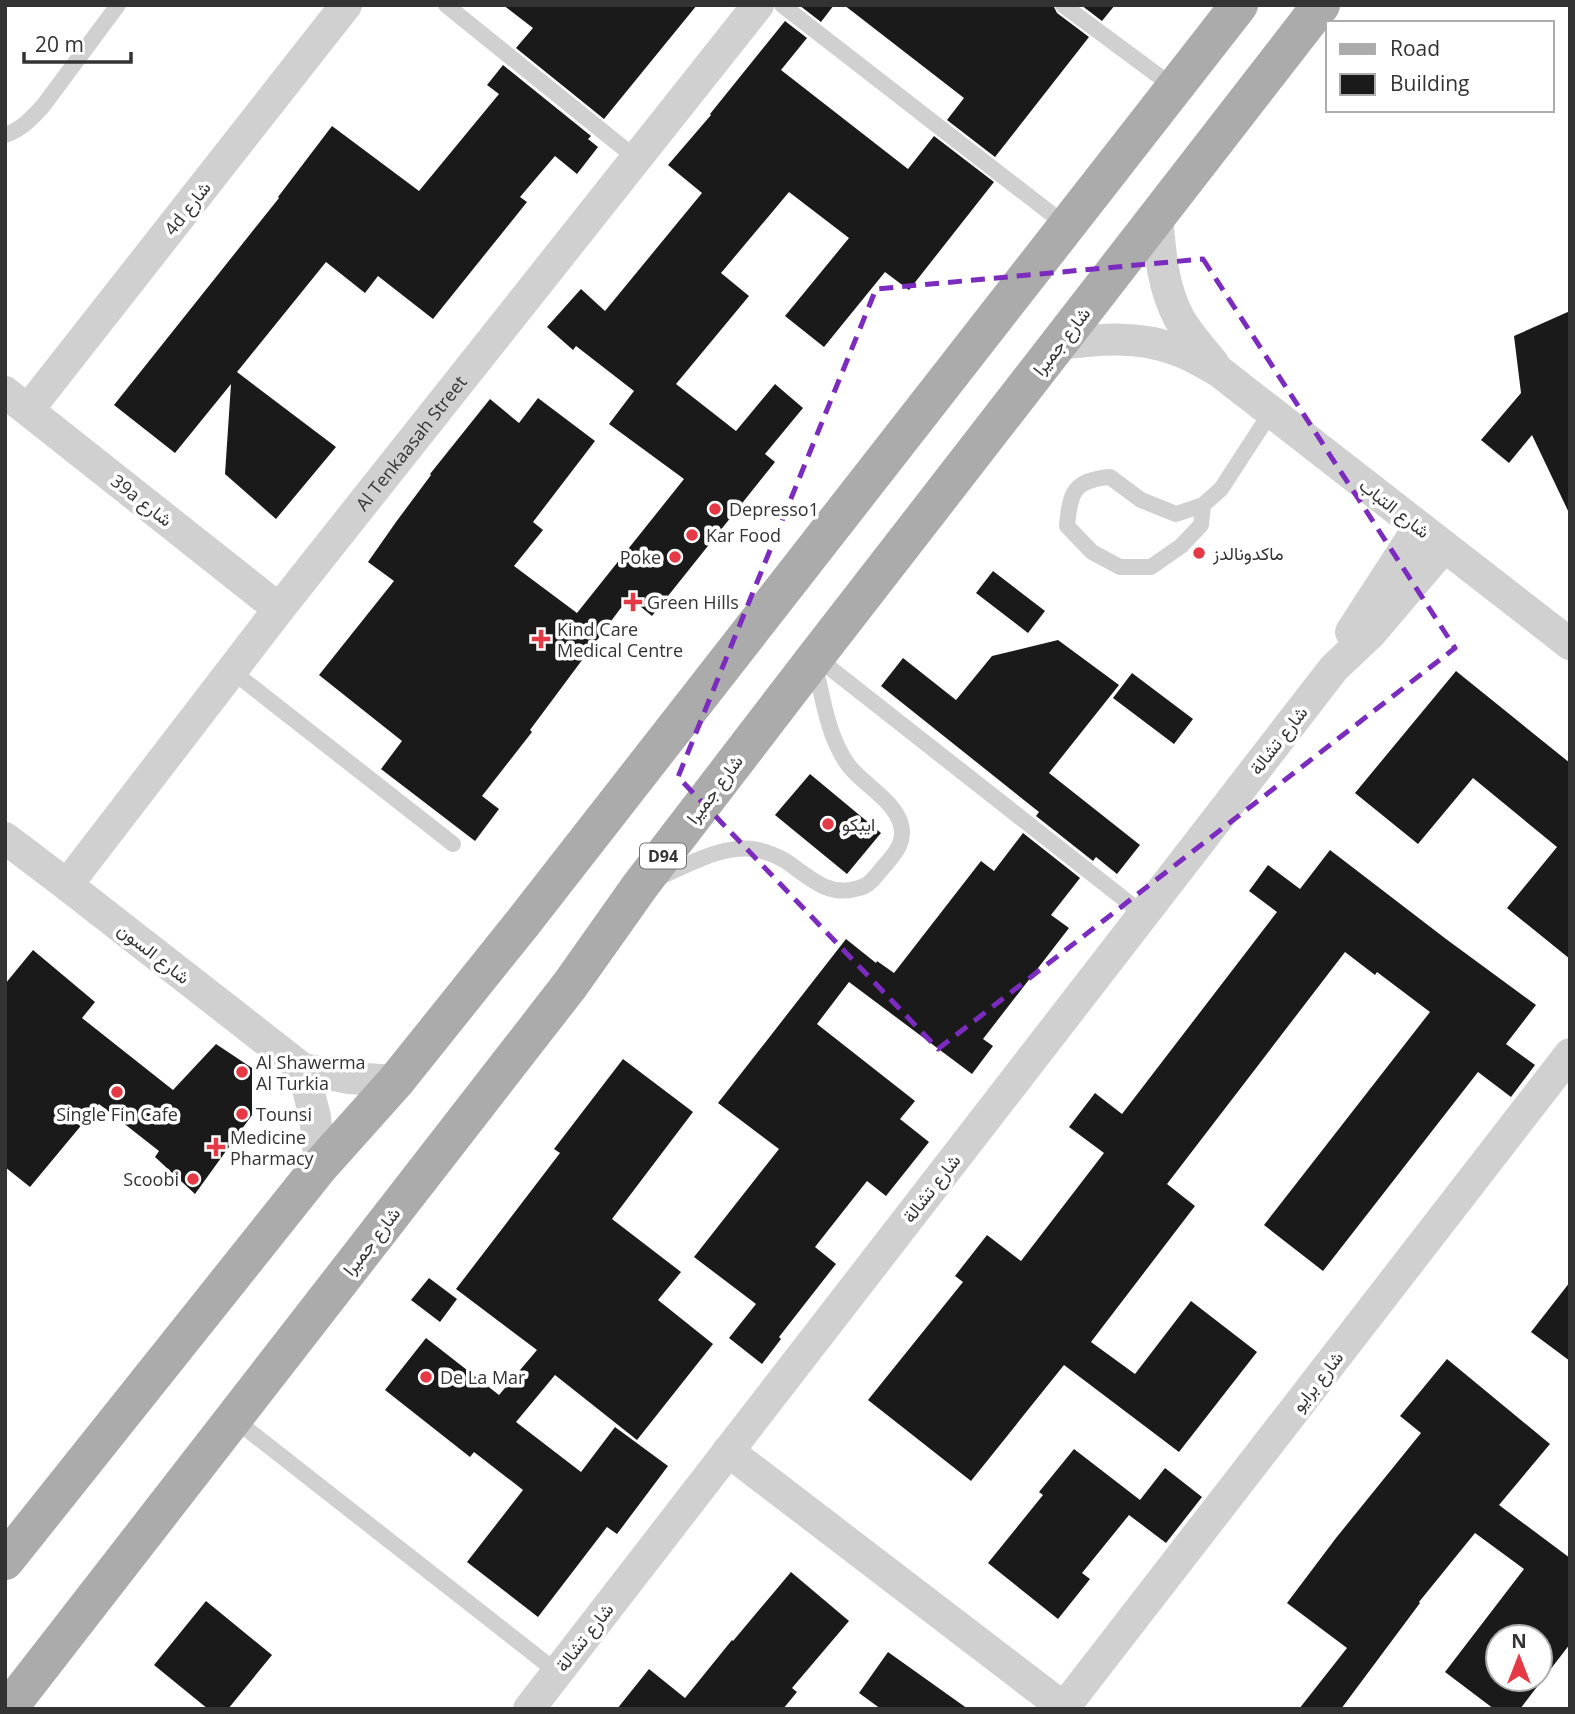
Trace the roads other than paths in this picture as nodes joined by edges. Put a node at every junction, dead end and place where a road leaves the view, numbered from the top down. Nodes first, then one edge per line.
1 (118, 5) edge
2 (346, 5) edge
3 (446, 5) edge
4 (758, 5) edge
5 (782, 5) edge
6 (1063, 5) edge
7 (1239, 5) edge
8 (1321, 5) edge
9 (1175, 89) junction
10 (5, 135) edge
11 (637, 159) junction
12 (1157, 215) junction
13 (1067, 226) junction
14 (1059, 344) junction
15 (1220, 372) junction
16 (17, 401) edge
17 (1271, 412) junction
18 (1203, 505) junction
19 (1419, 527) junction
20 (1444, 547) junction
21 (279, 609) junction
22 (1570, 644) edge
23 (815, 658) junction
24 (1334, 668) junction
25 (232, 671) junction
26 (5, 838) edge
27 (453, 844) dead end
28 (67, 885) junction
29 (640, 886) junction
30 (1143, 914) junction
31 (1570, 1054) edge
32 (303, 1069) junction
33 (396, 1081) junction
34 (320, 1166) junction
35 (234, 1418) junction
36 (728, 1451) junction
37 (5, 1561) edge
38 (557, 1672) junction
39 (1064, 1708) edge
40 (8, 1709) edge
41 (529, 1709) edge

1 - 10 lane
2 - 16 street, 4d شارع
3 - 11 lane
4 - 11 street, Al Tenkaasah Street
5 - 13 lane
6 - 9 lane
7 - 9 main road
8 - 12 main road, شارع جميرا / D94
9 - 13 main road
11 - 21 street, Al Tenkaasah Street
12 - 14 main road, شارع جميرا / D94
12 - 15 street, شارع التباب
13 - 33 main road
14 - 15 street, شارع التباب
14 - 23 main road, شارع جميرا / D94
15 - 17 street, شارع التباب
16 - 21 street, 39a شارع
17 - 18 lane
17 - 19 street, شارع التباب
18 - 18 lane
19 - 20 street, شارع التباب
19 - 24 street, شارع تشالة
20 - 22 street, شارع التباب
20 - 24 street, شارع تشالة
21 - 25 street, Al Tenkaasah Street
23 - 29 main road, شارع جميرا / D94
23 - 29 lane
23 - 30 lane
24 - 30 street, شارع تشالة
25 - 27 lane
25 - 28 street, Al Tenkaasah Street
26 - 28 street, شارع السون
28 - 32 street, شارع السون
29 - 35 main road, شارع جميرا / D94
30 - 36 street, شارع تشالة
31 - 39 street, شارع برايو
32 - 33 street, شارع السون
32 - 34 street
33 - 34 main road
34 - 37 main road
35 - 38 lane
35 - 40 main road, شارع جميرا / D94
36 - 38 street, شارع تشالة
36 - 39 street
38 - 41 street, شارع تشالة

